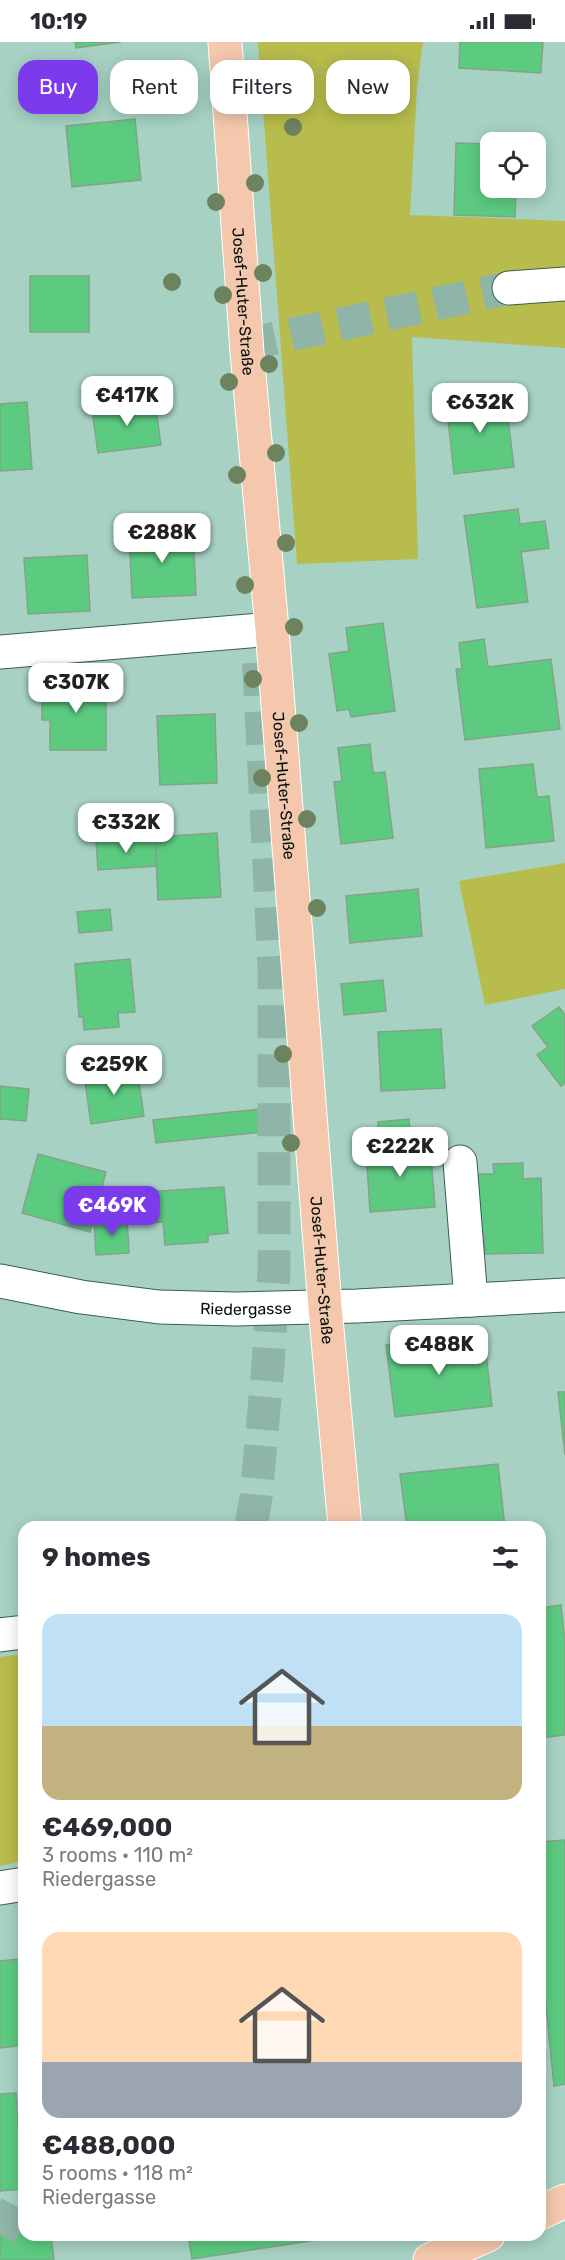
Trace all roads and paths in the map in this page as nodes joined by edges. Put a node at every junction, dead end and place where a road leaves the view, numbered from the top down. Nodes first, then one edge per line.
1 (225, 42) edge
2 (565, 284) edge
3 (508, 288) tunnel mouth
4 (272, 629) junction
5 (0, 652) edge
6 (460, 1162) dead end
7 (0, 1281) edge
8 (565, 1294) edge
9 (471, 1300) junction
10 (325, 1306) junction
11 (344, 1521) edge
12 (18, 1633) edge
13 (0, 1635) edge
14 (18, 1885) edge
15 (0, 1888) edge
16 (565, 2201) edge
17 (546, 2210) edge

1 - 4 main road, Josef-Huter-Straße
2 - 3 street
4 - 5 street
4 - 10 main road, Josef-Huter-Straße
6 - 9 street
7 - 10 street, Riedergasse
8 - 9 street, Riedergasse
9 - 10 street, Riedergasse
10 - 11 main road, Josef-Huter-Straße
12 - 13 street
14 - 15 street
16 - 17 main road

